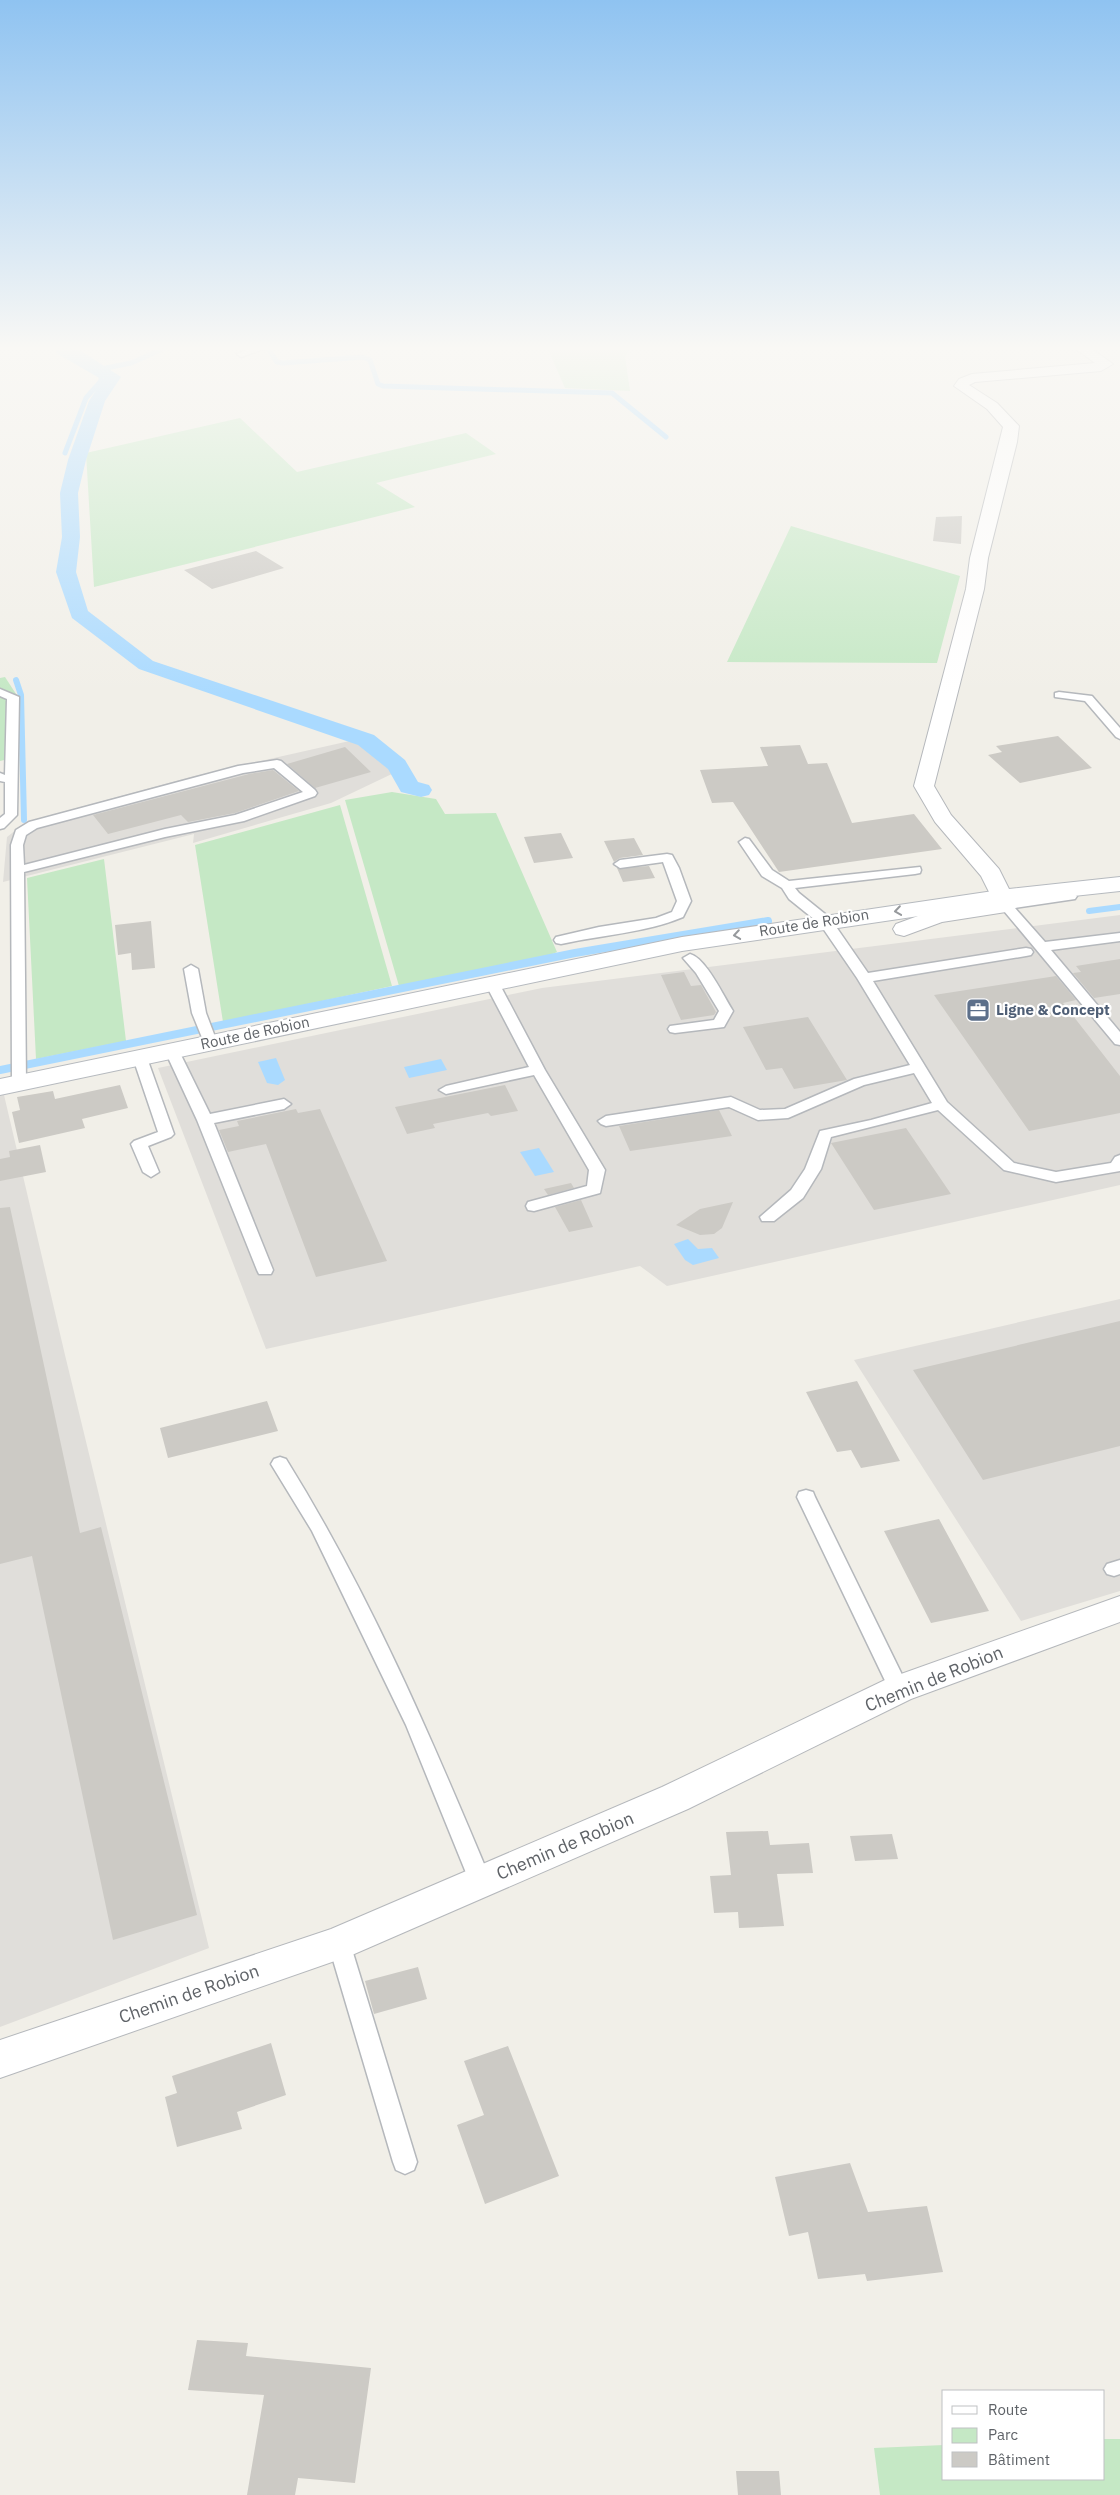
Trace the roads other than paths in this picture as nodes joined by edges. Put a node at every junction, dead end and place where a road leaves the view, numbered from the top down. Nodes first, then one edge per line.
1 (1003, 463) edge
2 (0, 692) edge
3 (1059, 695) dead end
4 (1120, 735) edge
5 (5, 778) edge
6 (0, 825) edge
7 (745, 842) dead end
8 (620, 864) dead end
9 (18, 870) junction
10 (915, 870) dead end
11 (1120, 884) edge
12 (787, 885) junction
13 (1120, 897) edge
14 (1006, 905) junction
15 (830, 930) junction
16 (1120, 937) edge
17 (561, 940) dead end
18 (1040, 947) junction
19 (1026, 952) dead end
20 (690, 958) junction
21 (191, 969) dead end
22 (864, 978) junction
23 (502, 983) junction
24 (1115, 1028) edge
25 (675, 1029) dead end
26 (1120, 1041) edge
27 (210, 1042) junction
28 (172, 1051) junction
29 (140, 1058) junction
30 (917, 1068) junction
31 (538, 1070) junction
32 (10, 1085) edge
33 (446, 1090) dead end
34 (284, 1104) dead end
35 (941, 1105) junction
36 (205, 1120) junction
37 (606, 1121) dead end
38 (1120, 1160) edge
39 (151, 1172) dead end
40 (534, 1206) dead end
41 (768, 1217) dead end
42 (265, 1270) dead end
43 (280, 1464) dead end
44 (806, 1497) dead end
45 (1120, 1609) edge
46 (899, 1689) junction
47 (481, 1883) junction
48 (339, 1943) junction
49 (0, 2059) edge
50 (405, 2162) dead end

1 - 14 street
2 - 5 lane
3 - 4 lane
5 - 6 lane
7 - 12 lane
8 - 17 lane
9 - 9 lane
9 - 32 lane
10 - 12 lane
11 - 14 street, Route de Robion
12 - 15 lane
13 - 14 street, Route de Robion
14 -> 15 street, Route de Robion
14 - 15 street, Route de Robion
14 - 18 lane
15 - 20 street, Route de Robion
15 - 22 lane
15 -> 23 street, Route de Robion
16 - 18 lane
18 - 24 lane
19 - 22 lane
20 - 23 street, Route de Robion
20 - 25 lane
21 - 27 lane
22 - 30 lane
23 - 27 street, Route de Robion
23 - 31 lane
24 - 26 lane
27 - 28 street, Route de Robion
28 - 29 street, Route de Robion
28 - 36 lane
29 - 32 street, Route de Robion
29 - 39 lane
30 - 35 lane
30 - 37 lane
31 - 33 lane
31 - 40 lane
34 - 36 lane
35 - 38 lane
35 - 41 lane
36 - 42 lane
43 - 47 lane
44 - 46 lane
45 - 46 street, Chemin de Robion
46 - 47 street, Chemin de Robion
47 - 48 street, Chemin de Robion
48 - 49 street, Chemin de Robion
48 - 50 lane

